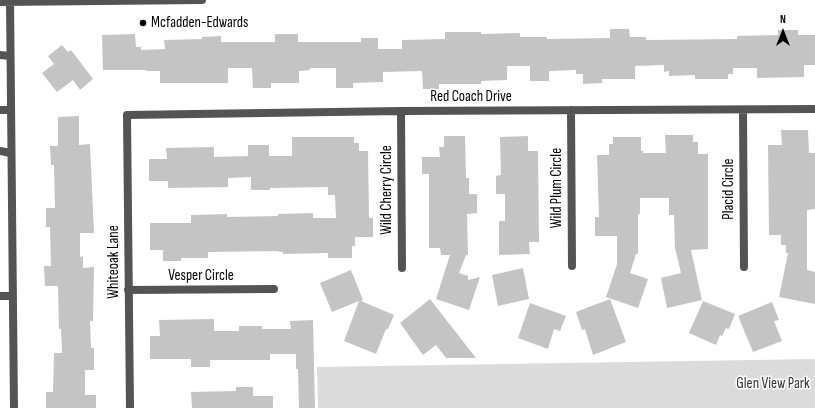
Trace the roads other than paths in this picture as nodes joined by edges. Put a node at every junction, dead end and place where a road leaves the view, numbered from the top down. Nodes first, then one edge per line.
1 (158, 0) edge
2 (202, 0) edge
3 (10, 1) edge
4 (0, 2) edge
5 (0, 55) edge
6 (10, 56) junction
7 (815, 109) edge
8 (0, 110) edge
9 (11, 110) junction
10 (571, 110) junction
11 (743, 110) junction
12 (401, 111) junction
13 (127, 115) joint
14 (0, 151) edge
15 (11, 153) junction
16 (572, 266) dead end
17 (744, 267) dead end
18 (402, 268) dead end
19 (274, 289) dead end
20 (128, 290) junction
21 (0, 296) edge
22 (12, 296) junction
23 (14, 408) edge
24 (130, 408) edge

1 - 2 street
1 - 3 street
3 - 4 street
3 - 6 street
5 - 6 street
6 - 9 street
7 - 11 street, Red Coach Drive
8 - 9 street
9 - 15 street
10 - 11 street, Red Coach Drive
10 - 12 street, Red Coach Drive
10 - 16 street, Wild Plum Circle
11 - 17 street, Placid Circle
12 - 13 street, Red Coach Drive
12 - 18 street, Wild Cherry Circle
13 - 20 street, Whiteoak Lane
14 - 15 street
15 - 22 street
19 - 20 street, Vesper Circle
20 - 24 street, Whiteoak Lane
21 - 22 street
22 - 23 street

